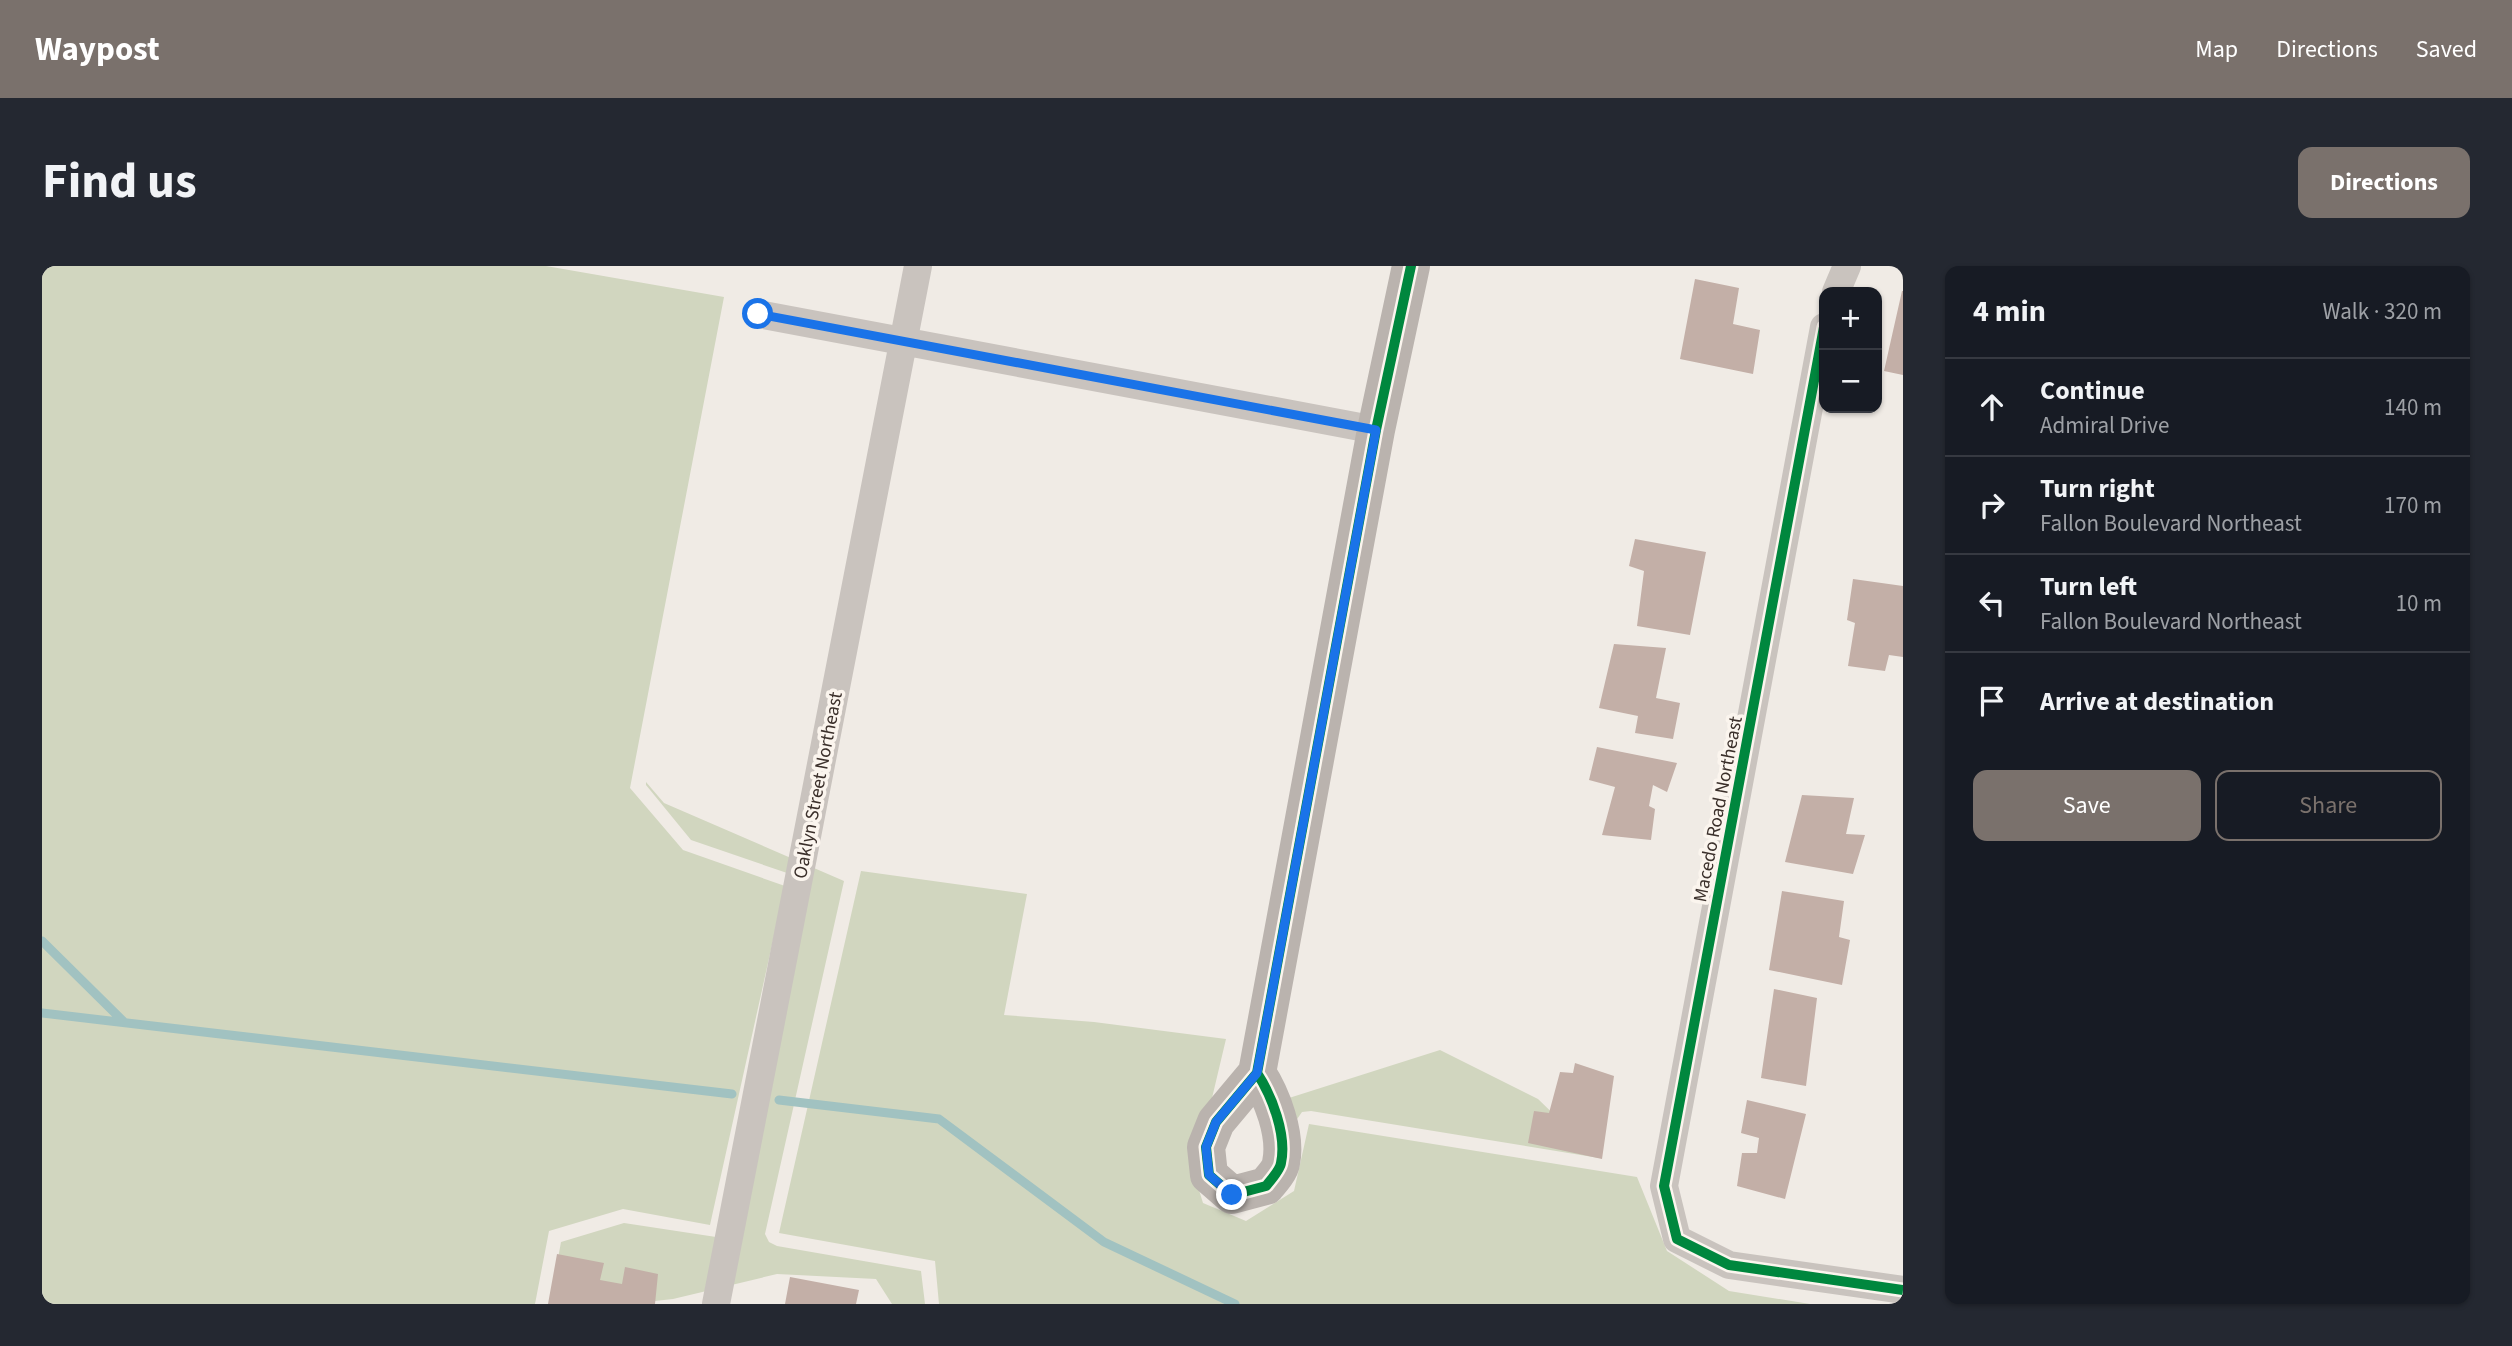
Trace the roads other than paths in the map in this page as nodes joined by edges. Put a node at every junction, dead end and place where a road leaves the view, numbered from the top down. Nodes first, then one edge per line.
1 (918, 266) edge
2 (1411, 266) edge
3 (1847, 266) edge
4 (1838, 287) edge
5 (758, 314) dead end
6 (903, 341) junction
7 (1820, 350) edge
8 (1376, 430) junction
9 (1257, 1073) dead end
10 (1903, 1290) edge
11 (716, 1304) edge

1 - 6 street, Oaklyn Street Northeast
2 - 8 street
3 - 4 street
5 - 6 street
6 - 8 street
6 - 11 street, Oaklyn Street Northeast
7 - 10 street, Macedo Road Northeast
8 - 9 street

